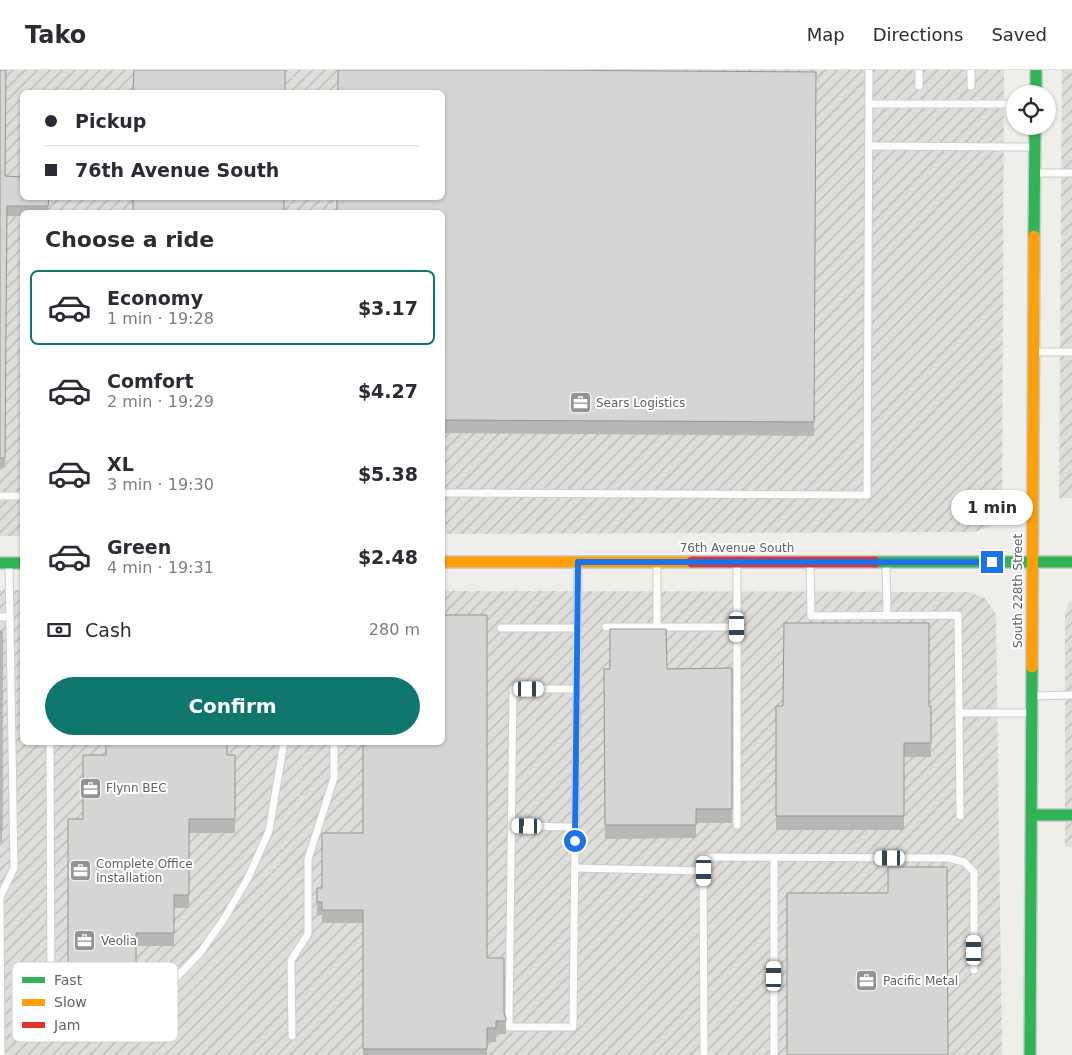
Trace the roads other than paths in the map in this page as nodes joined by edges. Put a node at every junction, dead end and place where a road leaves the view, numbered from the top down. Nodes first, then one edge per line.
1 (869, 70) edge
2 (919, 70) edge
3 (971, 70) edge
4 (1036, 70) edge
5 (1036, 85) edge
6 (919, 86) dead end
7 (971, 86) dead end
8 (868, 104) junction
9 (1006, 104) edge
10 (1035, 135) edge
11 (868, 146) junction
12 (1035, 147) junction
13 (1035, 173) junction
14 (1072, 173) edge
15 (1034, 352) junction
16 (1072, 352) edge
17 (445, 493) edge
18 (0, 496) edge
19 (20, 496) edge
20 (445, 562) edge
21 (578, 562) junction
22 (657, 562) junction
23 (737, 562) junction
24 (810, 562) junction
25 (886, 562) junction
26 (1032, 562) junction
27 (1072, 562) edge
28 (4, 563) edge
29 (20, 563) edge
30 (887, 616) junction
31 (0, 617) edge
32 (10, 617) junction
33 (606, 627) dead end
34 (657, 627) junction
35 (737, 627) junction
36 (502, 628) dead end
37 (577, 628) junction
38 (577, 689) junction
39 (1072, 695) edge
40 (1032, 696) junction
41 (959, 713) junction
42 (1032, 713) junction
43 (50, 745) edge
44 (283, 745) edge
45 (334, 745) edge
46 (1032, 815) junction
47 (1072, 815) edge
48 (960, 816) dead end
49 (737, 825) dead end
50 (511, 826) junction
51 (575, 827) junction
52 (774, 857) junction
53 (575, 868) junction
54 (704, 871) junction
55 (0, 895) edge
56 (51, 962) edge
57 (974, 970) dead end
58 (178, 976) edge
59 (292, 1036) dead end
60 (1, 1055) edge
61 (704, 1055) edge
62 (774, 1055) edge
63 (1030, 1055) edge

1 - 8 lane
2 - 6 lane
3 - 7 lane
4 - 5 main road
8 - 9 lane
8 - 11 lane
10 - 12 main road, South 228th Street
11 - 12 lane
11 - 17 lane
12 - 13 main road, South 228th Street
13 - 14 lane
13 - 15 main road, South 228th Street
15 - 16 lane
15 - 26 main road, South 228th Street
18 - 19 lane
20 - 21 main road, 76th Avenue South
21 - 22 main road, 76th Avenue South
21 - 37 lane
22 - 23 main road, 76th Avenue South
22 - 34 lane
23 - 24 main road, 76th Avenue South
23 - 35 lane
24 - 25 main road, 76th Avenue South
24 - 30 lane
25 - 26 main road, 76th Avenue South
25 - 30 lane
26 - 27 main road, 76th Avenue South
26 - 40 main road, South 228th Street
28 - 29 main road
28 - 32 lane
30 - 41 lane
31 - 32 lane
32 - 55 lane
33 - 34 lane
34 - 35 lane
35 - 49 lane
36 - 37 lane
37 - 38 lane
38 - 50 lane
38 - 51 lane
39 - 40 lane
40 - 42 main road, South 228th Street
41 - 42 lane
41 - 48 lane
42 - 46 main road, South 228th Street
43 - 56 lane
44 - 58 lane
45 - 59 lane
46 - 47 main road
46 - 63 main road, South 228th Street
50 - 51 lane
50 - 53 lane
51 - 53 lane
52 - 54 lane
52 - 57 lane
52 - 62 lane
53 - 54 lane
54 - 61 lane
55 - 60 lane

